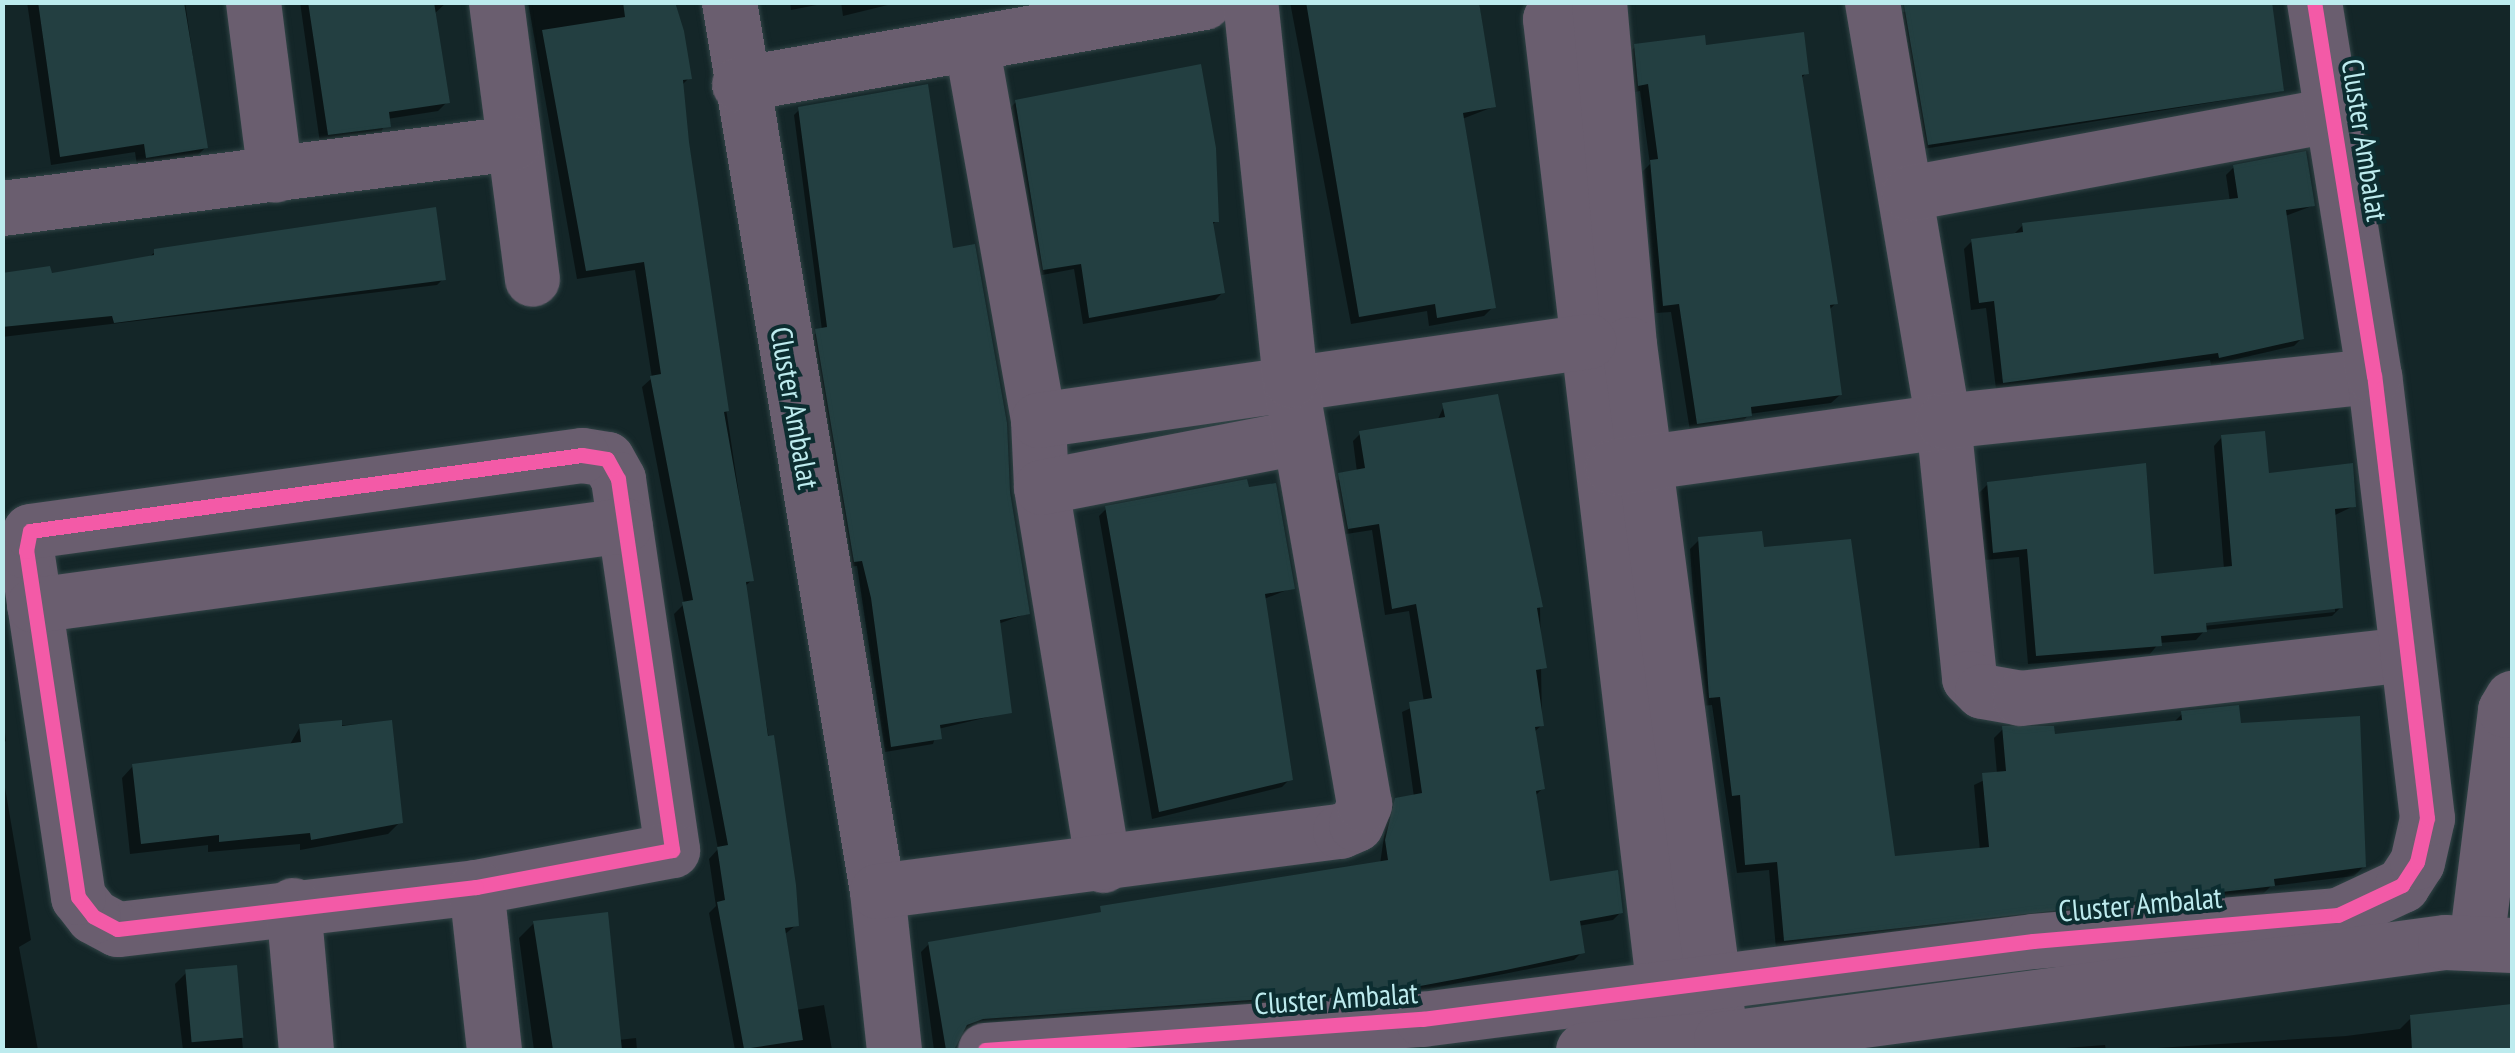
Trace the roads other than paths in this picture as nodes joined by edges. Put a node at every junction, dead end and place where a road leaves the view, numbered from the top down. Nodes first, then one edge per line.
1 (252, 2) edge
2 (496, 2) edge
3 (729, 2) edge
4 (1204, 2) edge
5 (1250, 2) edge
6 (1559, 2) edge
7 (1599, 2) edge
8 (1872, 2) edge
9 (2314, 2) edge
10 (971, 43) junction
11 (739, 84) junction
12 (2334, 114) junction
13 (513, 143) junction
14 (275, 176) junction
15 (1909, 193) junction
16 (2, 208) edge
17 (532, 278) dead end
18 (1588, 341) junction
19 (2374, 376) junction
20 (1290, 380) junction
21 (1038, 420) junction
22 (1943, 420) junction
23 (1299, 437) junction
24 (1625, 466) junction
25 (1042, 487) junction
26 (625, 525) junction
27 (34, 605) junction
28 (2407, 654) junction
29 (2512, 698) edge
30 (1103, 865) junction
31 (2494, 875) edge
32 (476, 887) junction
33 (877, 891) junction
34 (293, 905) junction
35 (2494, 944) edge
36 (1694, 1027) edge
37 (306, 1050) edge
38 (494, 1050) edge
39 (894, 1050) edge
40 (985, 1050) edge
41 (1584, 1050) edge

1 - 14 street
2 - 13 street
3 - 11 street, Cluster Ambalat
4 - 10 street
5 - 20 street
6 - 18 street
7 - 24 street
8 - 15 street
9 - 12 street, Cluster Ambalat
10 - 11 street
10 - 21 street
11 - 33 street, Cluster Ambalat
12 - 15 street
12 - 19 street, Cluster Ambalat
13 - 14 street
13 - 17 street
14 - 16 street
15 - 22 street
18 - 20 street
18 - 24 street
19 - 22 street
19 - 28 street, Cluster Ambalat
20 - 21 street
20 - 23 street
21 - 25 street
22 - 24 street
22 - 28 street
23 - 25 street
23 - 30 street
24 - 36 street
25 - 30 street
26 - 27 street
26 - 27 street
26 - 32 street
27 - 34 street
28 - 36 street, Cluster Ambalat
29 - 31 street
30 - 33 street
31 - 35 street
32 - 34 street
32 - 38 street
33 - 39 street, Cluster Ambalat
34 - 37 street
35 - 36 street, Cluster Ambalat
36 - 40 street, Cluster Ambalat
36 - 41 street, Cluster Ambalat

